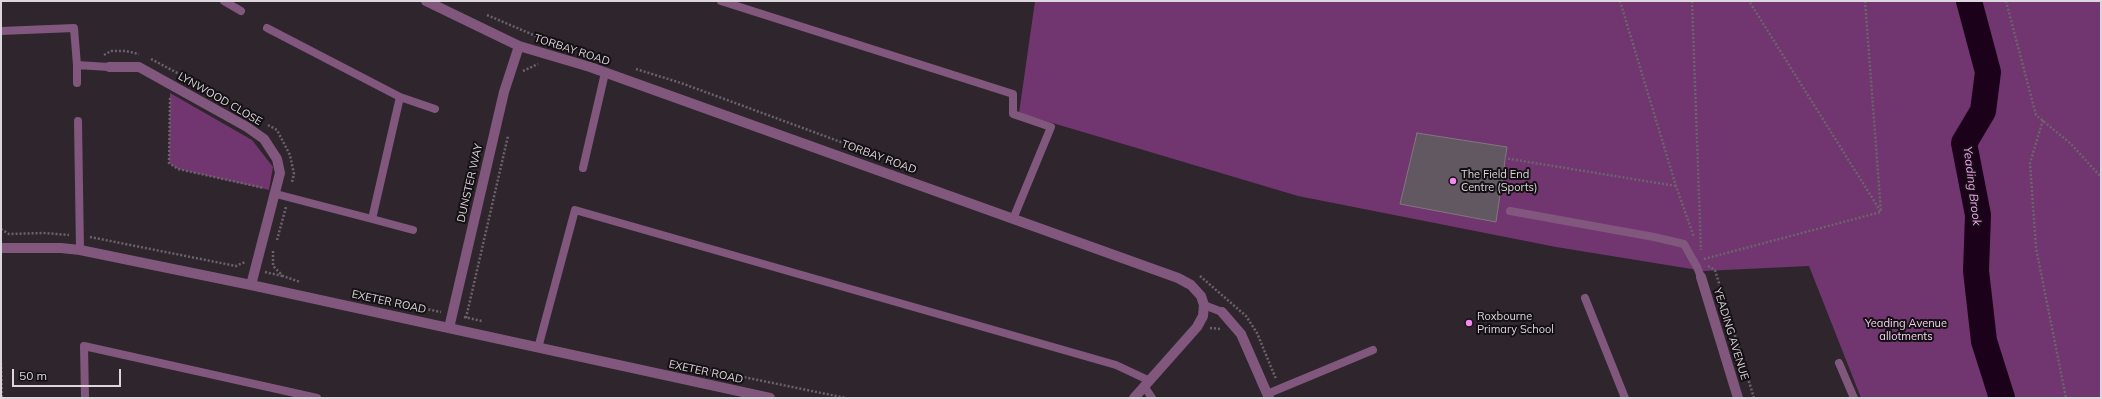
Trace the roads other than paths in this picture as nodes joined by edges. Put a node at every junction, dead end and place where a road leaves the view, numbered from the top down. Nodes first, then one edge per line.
1 (224, 1) edge
2 (426, 1) edge
3 (721, 1) edge
4 (241, 11) dead end
5 (267, 28) dead end
6 (1, 31) edge
7 (520, 46) junction
8 (77, 65) junction
9 (109, 67) joint
10 (605, 73) junction
11 (76, 83) dead end
12 (400, 97) junction
13 (435, 109) dead end
14 (78, 121) dead end
15 (583, 168) dead end
16 (273, 192) junction
17 (1510, 211) dead end
18 (372, 219) junction
19 (1013, 219) junction
20 (413, 230) dead end
21 (1, 248) edge
22 (80, 250) junction
23 (1701, 277) joint
24 (251, 285) junction
25 (1584, 298) dead end
26 (1204, 305) junction
27 (1222, 312) joint
28 (449, 328) junction
29 (538, 348) junction
30 (1373, 350) dead end
31 (1839, 363) dead end
32 (1146, 383) junction
33 (1268, 396) edge
34 (85, 398) edge
35 (318, 398) edge
36 (770, 398) edge
37 (1134, 398) edge
38 (1152, 398) edge
39 (1626, 398) edge
40 (1738, 398) edge
41 (1854, 398) edge

1 - 4 lane
2 - 7 street, TORBAY ROAD
3 - 19 lane
5 - 12 lane
6 - 8 lane
7 - 10 street, TORBAY ROAD
7 - 28 street, DUNSTER WAY
8 - 9 lane
8 - 11 lane
9 - 16 street, LYNWOOD CLOSE
10 - 15 lane
10 - 19 street, TORBAY ROAD
12 - 13 lane
12 - 18 lane
14 - 22 lane
16 - 18 lane
16 - 24 street, LYNWOOD CLOSE
17 - 23 lane
18 - 20 lane
19 - 26 street, TORBAY ROAD
21 - 22 street, EXETER ROAD
22 - 24 street, EXETER ROAD
23 - 40 street, YEADING AVENUE
24 - 28 street, EXETER ROAD
25 - 39 lane
26 - 27 lane
26 - 32 street
27 - 33 street
28 - 29 street, EXETER ROAD
29 - 32 lane
29 - 36 street, EXETER ROAD
30 - 33 lane
31 - 41 lane
32 - 37 street
32 - 38 lane
34 - 35 lane

